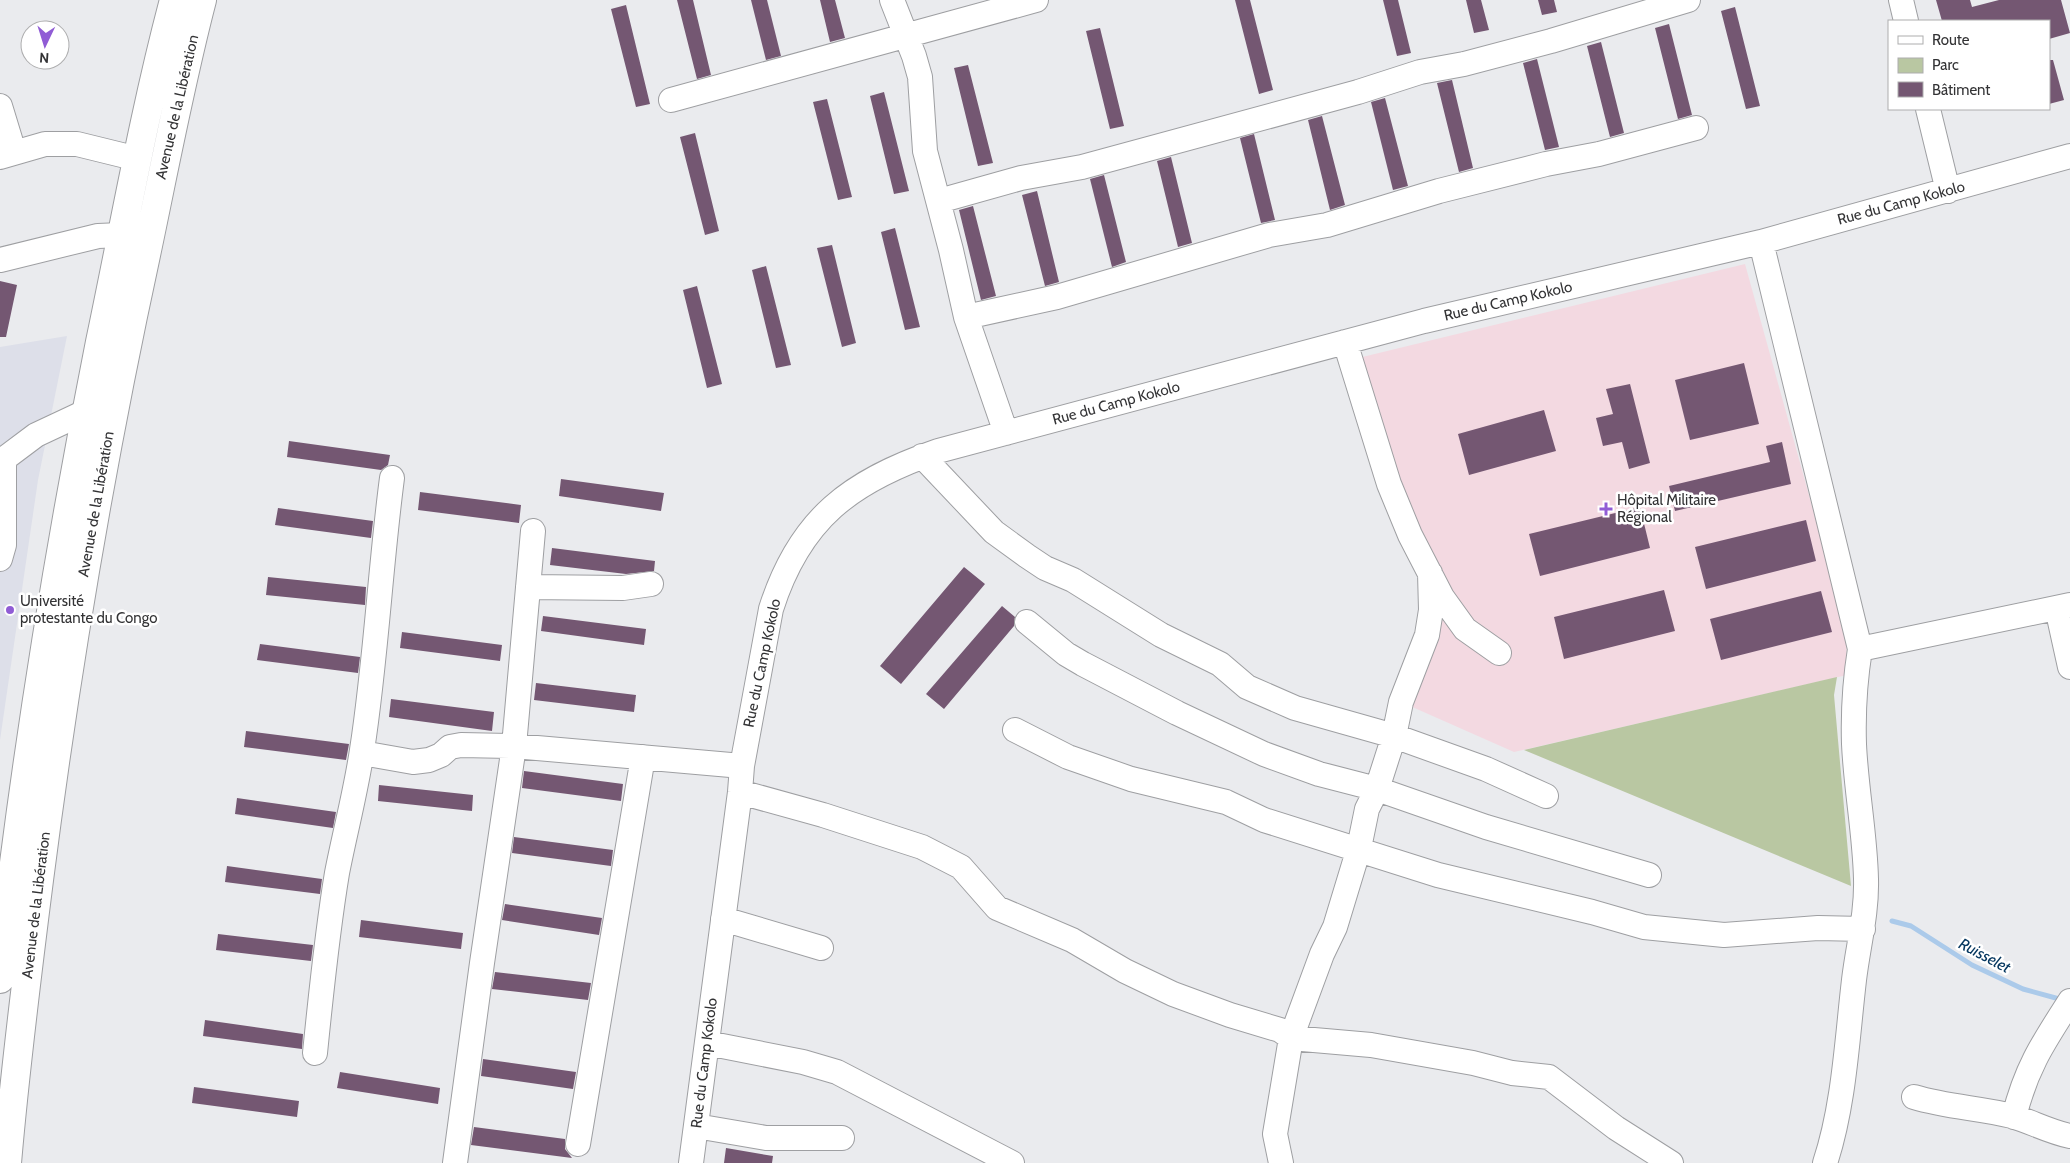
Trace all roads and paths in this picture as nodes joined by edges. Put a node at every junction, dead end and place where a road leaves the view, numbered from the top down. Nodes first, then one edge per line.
1 (174, 0) edge
2 (202, 0) edge
3 (892, 0) edge
4 (1036, 0) edge
5 (1688, 0) edge
6 (1901, 0) edge
7 (1906, 20) edge
8 (907, 37) junction
9 (671, 100) dead end
10 (0, 106) edge
11 (1928, 110) edge
12 (1696, 128) dead end
13 (7, 154) edge
14 (2070, 156) edge
15 (138, 159) junction
16 (1948, 191) junction
17 (939, 201) junction
18 (122, 235) junction
19 (1761, 242) junction
20 (0, 260) edge
21 (966, 317) junction
22 (1345, 342) junction
23 (85, 412) junction
24 (1006, 433) junction
25 (922, 456) junction
26 (2, 460) edge
27 (392, 478) dead end
28 (533, 531) dead end
29 (0, 559) edge
30 (1430, 573) junction
31 (651, 584) dead end
32 (528, 587) junction
33 (2063, 606) edge
34 (1028, 622) dead end
35 (1860, 650) junction
36 (1498, 653) dead end
37 (2070, 667) edge
38 (1015, 730) dead end
39 (1394, 736) junction
40 (514, 746) junction
41 (362, 753) junction
42 (643, 757) junction
43 (742, 766) junction
44 (1377, 789) junction
45 (740, 792) junction
46 (1546, 796) dead end
47 (1359, 848) junction
48 (1650, 875) dead end
49 (723, 919) junction
50 (1863, 929) junction
51 (821, 948) dead end
52 (0, 979) edge
53 (2070, 1002) edge
54 (1291, 1038) junction
55 (707, 1043) junction
56 (315, 1053) dead end
57 (1914, 1097) dead end
58 (2014, 1117) junction
59 (696, 1126) junction
60 (2070, 1136) edge
61 (842, 1138) dead end
62 (578, 1144) dead end
63 (1833, 1156) edge
64 (7, 1163) edge
65 (455, 1163) edge
66 (691, 1163) edge
67 (1012, 1163) edge
68 (1280, 1163) edge
69 (1671, 1163) edge

1 - 15 main road, Avenue de la Libération
2 - 64 main road, Avenue de la Libération
3 - 8 street
4 - 8 street
5 - 17 street
6 - 7 street
8 - 9 street
8 - 17 street
10 - 13 street
11 - 16 street
12 - 21 street
13 - 15 street
14 - 16 street, Rue du Camp Kokolo
15 - 18 main road, Avenue de la Libération
16 - 19 street, Rue du Camp Kokolo
17 - 21 street
18 - 20 street
18 - 23 main road, Avenue de la Libération
19 - 22 street, Rue du Camp Kokolo
19 - 35 street
21 - 24 street
22 - 24 street, Rue du Camp Kokolo
22 - 30 street
23 - 26 street
23 - 52 main road, Avenue de la Libération
24 - 25 street, Rue du Camp Kokolo
25 - 39 street
25 - 43 street, Rue du Camp Kokolo
26 - 29 street
27 - 41 street
28 - 32 street
30 - 36 street
30 - 39 street
31 - 32 street
32 - 40 street
33 - 35 street
33 - 37 street
34 - 44 street
35 - 50 street
38 - 47 street
39 - 44 street
39 - 46 street
40 - 41 street
40 - 42 street
40 - 65 street
41 - 56 street
42 - 43 street
42 - 62 street
43 - 45 street, Rue du Camp Kokolo
44 - 47 street
44 - 48 street
45 - 49 street, Rue du Camp Kokolo
45 - 54 street
47 - 50 street
47 - 54 street
49 - 51 street
49 - 55 street, Rue du Camp Kokolo
50 - 63 street
53 - 58 street
54 - 68 street
54 - 69 street
55 - 59 street, Rue du Camp Kokolo
55 - 67 street
57 - 58 street
58 - 60 street
59 - 61 street
59 - 66 street, Rue du Camp Kokolo

